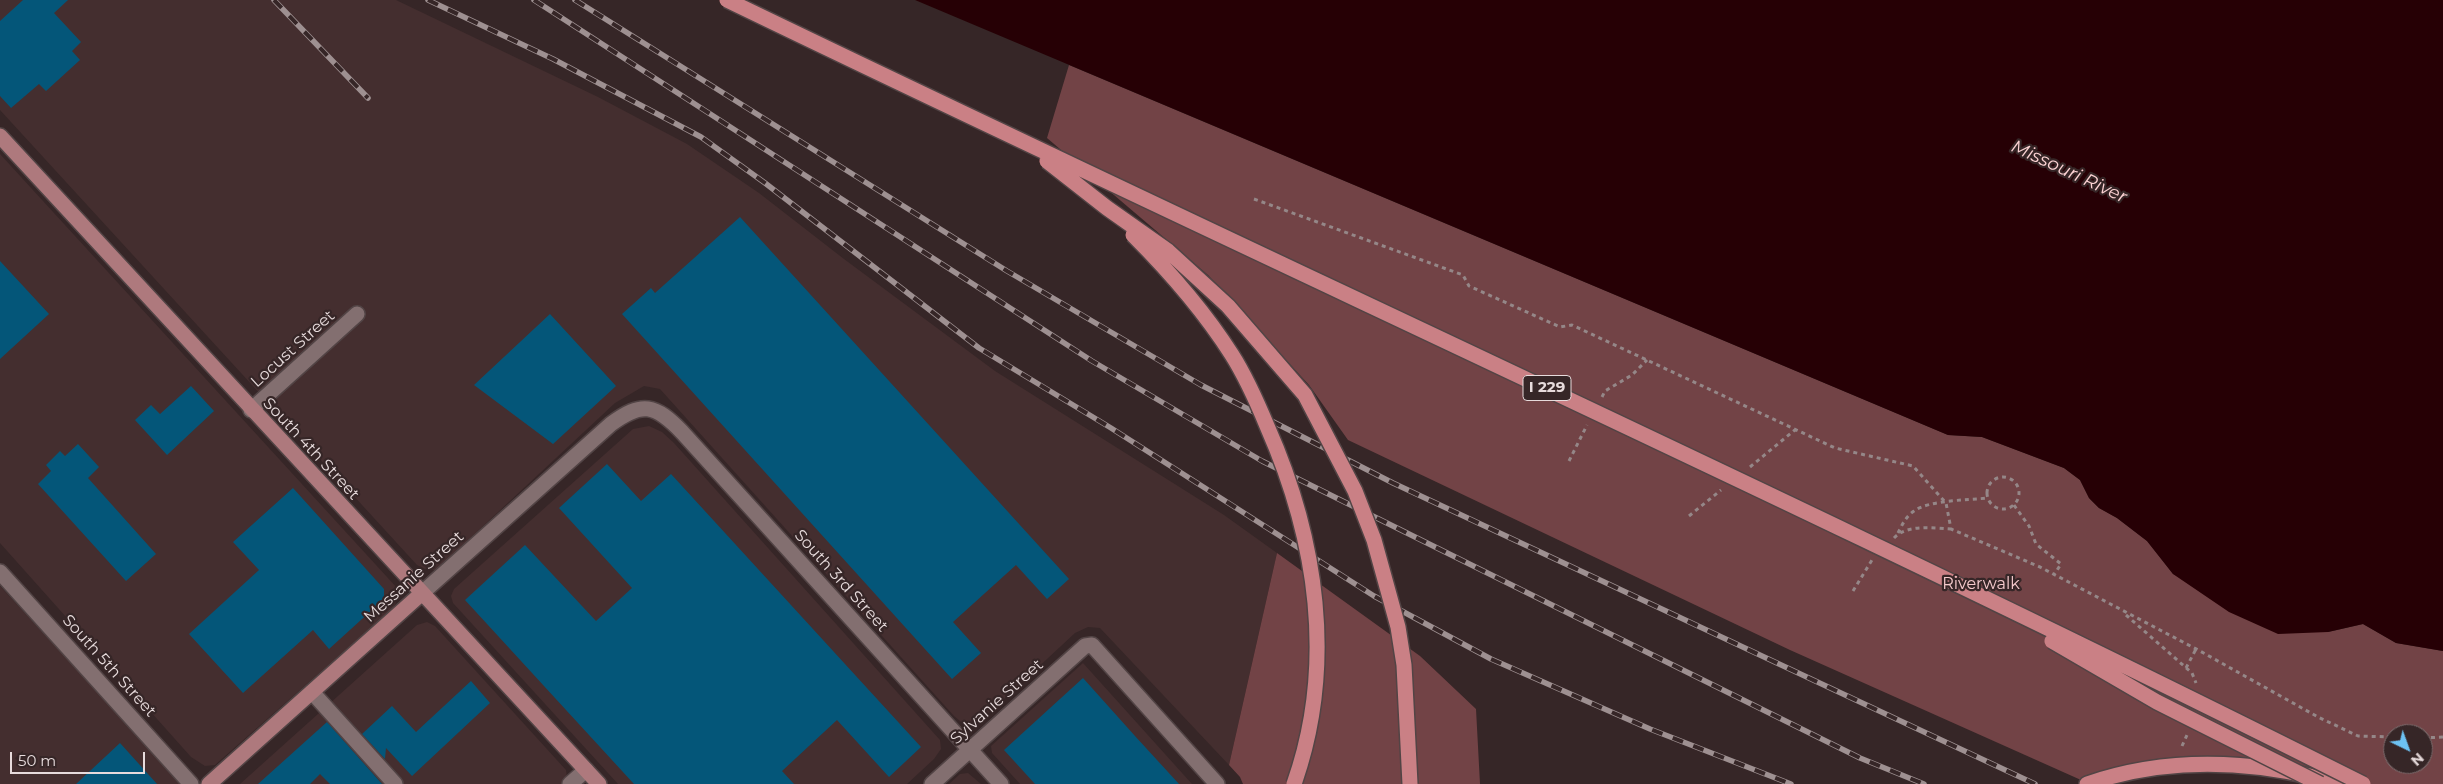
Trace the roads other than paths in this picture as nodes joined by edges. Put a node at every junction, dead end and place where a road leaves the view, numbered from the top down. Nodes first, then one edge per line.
1 (728, 0) edge
2 (994, 128) junction
3 (0, 136) edge
4 (1028, 146) junction
5 (358, 314) dead end
6 (649, 408) joint
7 (251, 410) junction
8 (0, 572) edge
9 (421, 594) junction
10 (312, 692) junction
11 (970, 750) junction
12 (586, 770) junction
13 (191, 784) edge
14 (209, 784) edge
15 (395, 784) edge
16 (570, 784) edge
17 (599, 784) edge
18 (932, 784) edge
19 (1001, 784) edge
20 (1218, 784) edge
21 (1294, 784) edge
22 (1410, 784) edge
23 (2087, 784) edge
24 (2320, 784) edge
25 (2341, 784) edge
26 (2363, 784) edge

1 - 2 highway, I 229, bridge
1 - 4 highway, I 229, bridge
2 - 21 highway, bridge
2 - 26 highway, I 229, bridge
3 - 7 main road, South 4th Street
4 - 22 highway, bridge
4 - 24 highway, I 229, bridge
5 - 7 street, Locust Street
6 - 9 street, Messanie Street
6 - 11 street, South 3rd Street
7 - 9 main road, South 4th Street
8 - 13 street, South 5th Street
9 - 10 main road, Messanie Street
9 - 12 main road, South 4th Street
10 - 14 main road, Messanie Street
10 - 15 street
11 - 18 street, Sylvanie Street
11 - 19 street, South 3rd Street
11 - 20 street, Sylvanie Street
12 - 16 street
12 - 17 main road, South 4th Street
23 - 25 highway, bridge

